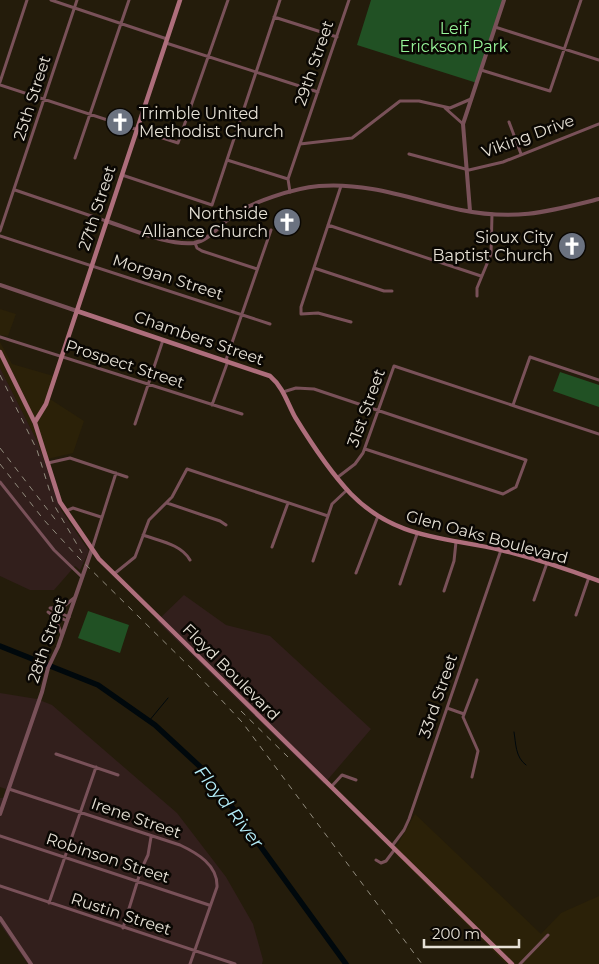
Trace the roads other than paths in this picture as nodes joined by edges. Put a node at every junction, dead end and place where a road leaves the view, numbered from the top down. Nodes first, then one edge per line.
1 (27, 0) edge
2 (50, 0) edge
3 (77, 0) edge
4 (129, 0) edge
5 (180, 0) edge
6 (228, 0) edge
7 (280, 0) edge
8 (349, 0) edge
9 (504, 0) edge
10 (581, 0) edge
11 (74, 8) junction
12 (274, 17) junction
13 (122, 23) junction
14 (495, 27) junction
15 (337, 37) junction
16 (166, 41) junction
17 (565, 48) junction
18 (209, 57) junction
19 (599, 60) edge
20 (481, 70) junction
21 (255, 72) junction
22 (0, 83) edge
23 (318, 92) junction
24 (471, 99) junction
25 (45, 100) junction
26 (445, 107) junction
27 (91, 115) junction
28 (509, 122) dead end
29 (462, 124) junction
30 (599, 124) edge
31 (136, 130) junction
32 (300, 144) junction
33 (408, 154) dead end
34 (521, 154) junction
35 (75, 158) dead end
36 (228, 160) junction
37 (466, 170) junction
38 (121, 175) junction
39 (288, 179) junction
40 (341, 186) junction
41 (14, 190) junction
42 (290, 192) junction
43 (599, 200) edge
44 (470, 211) junction
45 (492, 214) junction
46 (106, 220) junction
47 (328, 225) junction
48 (271, 230) dead end
49 (0, 231) edge
50 (0, 236) edge
51 (195, 242) junction
52 (92, 266) junction
53 (314, 268) junction
54 (257, 270) junction
55 (481, 276) junction
56 (0, 286) edge
57 (392, 291) dead end
58 (477, 296) dead end
59 (76, 311) junction
60 (242, 315) junction
61 (350, 322) dead end
62 (270, 324) dead end
63 (0, 337) edge
64 (163, 339) junction
65 (0, 352) edge
66 (62, 357) junction
67 (227, 360) junction
68 (599, 380) edge
69 (148, 384) junction
70 (283, 392) junction
71 (212, 405) junction
72 (513, 405) junction
73 (379, 411) junction
74 (242, 414) dead end
75 (35, 422) junction
76 (135, 424) dead end
77 (599, 434) edge
78 (365, 449) junction
79 (48, 463) junction
80 (116, 473) junction
81 (127, 477) dead end
82 (338, 477) junction
83 (0, 482) edge
84 (347, 490) junction
85 (167, 503) junction
86 (288, 504) junction
87 (66, 511) junction
88 (328, 516) junction
89 (378, 516) junction
90 (101, 517) junction
91 (226, 525) dead end
92 (417, 534) junction
93 (143, 535) junction
94 (456, 542) junction
95 (272, 546) dead end
96 (92, 549) junction
97 (501, 550) junction
98 (190, 560) dead end
99 (313, 561) dead end
100 (547, 563) junction
101 (356, 573) dead end
102 (114, 575) junction
103 (82, 577) junction
104 (589, 577) junction
105 (599, 581) edge
106 (400, 584) dead end
107 (444, 591) dead end
108 (75, 598) junction
109 (534, 600) dead end
110 (576, 615) dead end
111 (68, 619) junction
112 (62, 634) junction
113 (477, 680) dead end
114 (447, 708) junction
115 (464, 714) junction
116 (56, 754) dead end
117 (96, 767) junction
118 (118, 775) dead end
119 (472, 777) dead end
120 (356, 780) dead end
121 (331, 788) junction
122 (9, 789) junction
123 (79, 812) junction
124 (0, 814) edge
125 (0, 836) edge
126 (151, 836) junction
127 (394, 848) junction
128 (65, 857) junction
129 (376, 860) dead end
130 (138, 882) junction
131 (0, 886) edge
132 (49, 903) junction
133 (209, 905) junction
134 (0, 918) edge
135 (123, 928) junction
136 (548, 936) dead end
137 (195, 951) junction
138 (31, 964) edge
139 (190, 964) edge
140 (235, 964) edge
141 (512, 964) edge
142 (520, 964) edge

1 - 22 street
2 - 11 street
3 - 11 street, 25th Street
4 - 13 street
5 - 16 main road, 27th Street
6 - 18 street
7 - 12 street
8 - 15 street, 29th Street
9 - 14 street
10 - 17 street
11 - 13 street
11 - 25 street, 25th Street
12 - 15 street
12 - 21 street
13 - 16 street
13 - 27 street
14 - 17 street
14 - 20 street
15 - 23 street, 29th Street
16 - 18 street
16 - 31 main road, 27th Street
17 - 19 street
17 - 20 street
18 - 21 street
18 - 31 street
20 - 24 street
21 - 23 street
21 - 36 street
22 - 25 street
23 - 32 street, 29th Street
24 - 26 street
24 - 29 street
25 - 27 street
25 - 41 street, 25th Street
26 - 29 street
26 - 32 street
27 - 31 street
27 - 35 street
28 - 34 street
29 - 37 street
30 - 34 street, Viking Drive
31 - 38 main road, 27th Street
32 - 39 street, 29th Street
33 - 37 street, Viking Drive
34 - 37 street, Viking Drive
36 - 38 street
36 - 39 street
37 - 44 street
38 - 46 main road, 27th Street
39 - 42 street, 29th Street
40 - 42 street
40 - 44 street
40 - 47 street
41 - 46 street
41 - 49 street, 25th Street
42 - 51 street
43 - 45 street
44 - 45 street
45 - 55 street
46 - 51 street
46 - 52 main road, 27th Street
47 - 53 street
47 - 55 street
48 - 54 street
50 - 52 street, Morgan Street
51 - 54 street
52 - 59 main road, 27th Street
52 - 60 street, Morgan Street
53 - 57 street
53 - 61 street
54 - 60 street
55 - 58 street
56 - 59 street, Chambers Street
59 - 64 main road, Chambers Street
59 - 66 main road, 27th Street
60 - 62 street, Morgan Street
60 - 67 street
63 - 66 street, Prospect Street
64 - 67 main road, Chambers Street
64 - 69 street
65 - 75 main road, Floyd Boulevard
66 - 69 street, Prospect Street
66 - 75 main road, 27th Street
67 - 70 main road, Chambers Street
67 - 71 street
68 - 72 street
69 - 71 street, Prospect Street
69 - 76 street
70 - 73 street
70 - 82 main road, Glen Oaks Boulevard
71 - 74 street, Prospect Street
72 - 73 street, 31st Street
72 - 77 street
73 - 78 street, 31st Street
73 - 78 street
75 - 79 main road, Floyd Boulevard
78 - 82 street, 31st Street
79 - 80 street
79 - 87 main road, Floyd Boulevard
80 - 81 street
80 - 90 street, 28th Street
82 - 84 main road, Glen Oaks Boulevard
83 - 103 street
84 - 88 street
84 - 89 main road, Glen Oaks Boulevard
85 - 86 street
85 - 91 street
85 - 93 street
86 - 88 street
86 - 95 street
87 - 90 street
87 - 96 main road, Floyd Boulevard
88 - 99 street
89 - 92 main road, Glen Oaks Boulevard
89 - 101 street
90 - 96 street, 28th Street
92 - 94 main road, Glen Oaks Boulevard
92 - 106 street
93 - 98 street
93 - 102 street
94 - 97 main road, Glen Oaks Boulevard
94 - 107 street
96 - 102 main road, Floyd Boulevard
96 - 103 street, 28th Street
97 - 100 main road, Glen Oaks Boulevard
97 - 114 street, 33rd Street
100 - 104 main road, Glen Oaks Boulevard
100 - 109 street
102 - 121 main road, Floyd Boulevard
103 - 108 street, 28th Street
104 - 105 main road, Glen Oaks Boulevard
104 - 110 street
108 - 111 street, 28th Street
108 - 111 street
111 - 112 street, 28th Street
111 - 112 street
112 - 122 street, 28th Street
113 - 115 street
114 - 115 street
114 - 127 street, 33rd Street
115 - 119 street
116 - 117 street
117 - 118 street
117 - 123 street
120 - 121 street
121 - 127 main road, Floyd Boulevard
122 - 123 street, Irene Street
122 - 124 street, 28th Street
123 - 126 street, Irene Street
123 - 128 street
125 - 128 street, Robinson Street
126 - 130 street
126 - 133 street, Irene Street
127 - 129 street
127 - 141 main road, Floyd Boulevard
128 - 130 street, Robinson Street
128 - 132 street
130 - 133 street, Robinson Street
130 - 135 street
131 - 132 street, Rustin Street
132 - 135 street, Rustin Street
133 - 137 street
134 - 138 street
135 - 137 street, Rustin Street
136 - 142 street
137 - 139 street
137 - 140 street, Rustin Street

